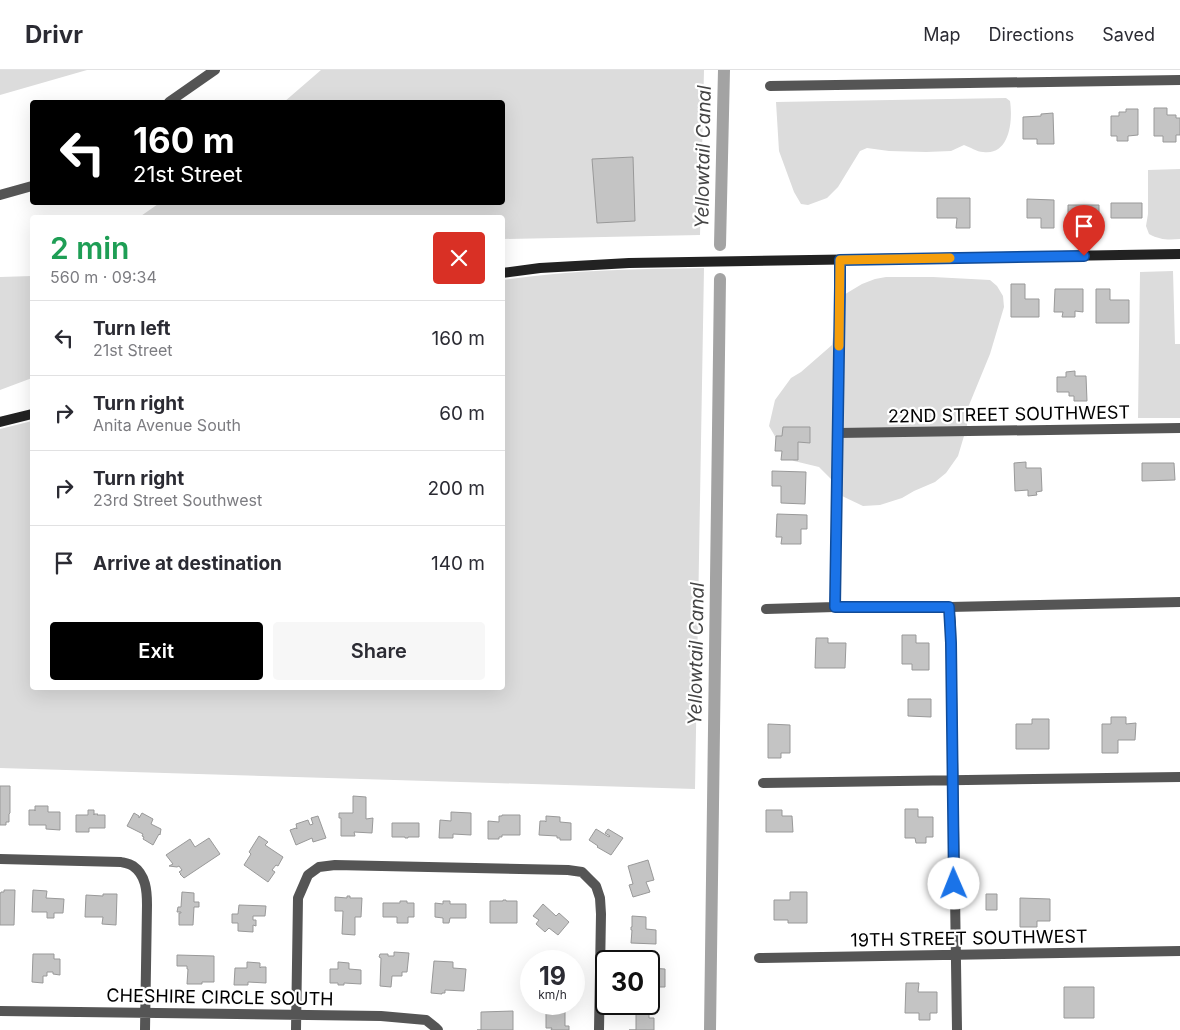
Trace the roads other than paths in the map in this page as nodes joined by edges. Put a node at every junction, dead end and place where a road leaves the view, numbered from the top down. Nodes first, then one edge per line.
1 (215, 70) edge
2 (1180, 80) edge
3 (770, 86) dead end
4 (172, 100) edge
5 (30, 187) edge
6 (0, 195) edge
7 (1180, 254) edge
8 (840, 260) junction
9 (505, 273) edge
10 (30, 414) edge
11 (0, 422) edge
12 (1180, 428) edge
13 (838, 433) junction
14 (1180, 602) edge
15 (835, 607) junction
16 (949, 607) junction
17 (766, 609) dead end
18 (1180, 777) edge
19 (954, 781) junction
20 (763, 783) dead end
21 (0, 859) edge
22 (1180, 951) edge
23 (956, 955) junction
24 (758, 958) dead end
25 (0, 1011) edge
26 (145, 1012) junction
27 (296, 1016) junction
28 (437, 1029) edge
29 (145, 1030) edge
30 (296, 1030) edge
31 (599, 1030) edge
32 (957, 1030) edge

1 - 4 street
2 - 3 street
5 - 6 street
7 - 8 street
8 - 9 street
8 - 13 street
10 - 11 street
12 - 13 street, 22ND STREET SOUTHWEST
13 - 15 street
14 - 16 street
15 - 16 street
15 - 17 street
16 - 19 street
18 - 19 street
19 - 20 street
19 - 23 street
21 - 26 street
22 - 23 street, 19TH STREET SOUTHWEST
23 - 24 street, 19TH STREET SOUTHWEST
23 - 32 street
25 - 26 street, CHESHIRE CIRCLE SOUTH
26 - 27 street, CHESHIRE CIRCLE SOUTH
26 - 29 street
27 - 28 street, CHESHIRE CIRCLE SOUTH
27 - 30 street
27 - 31 street

